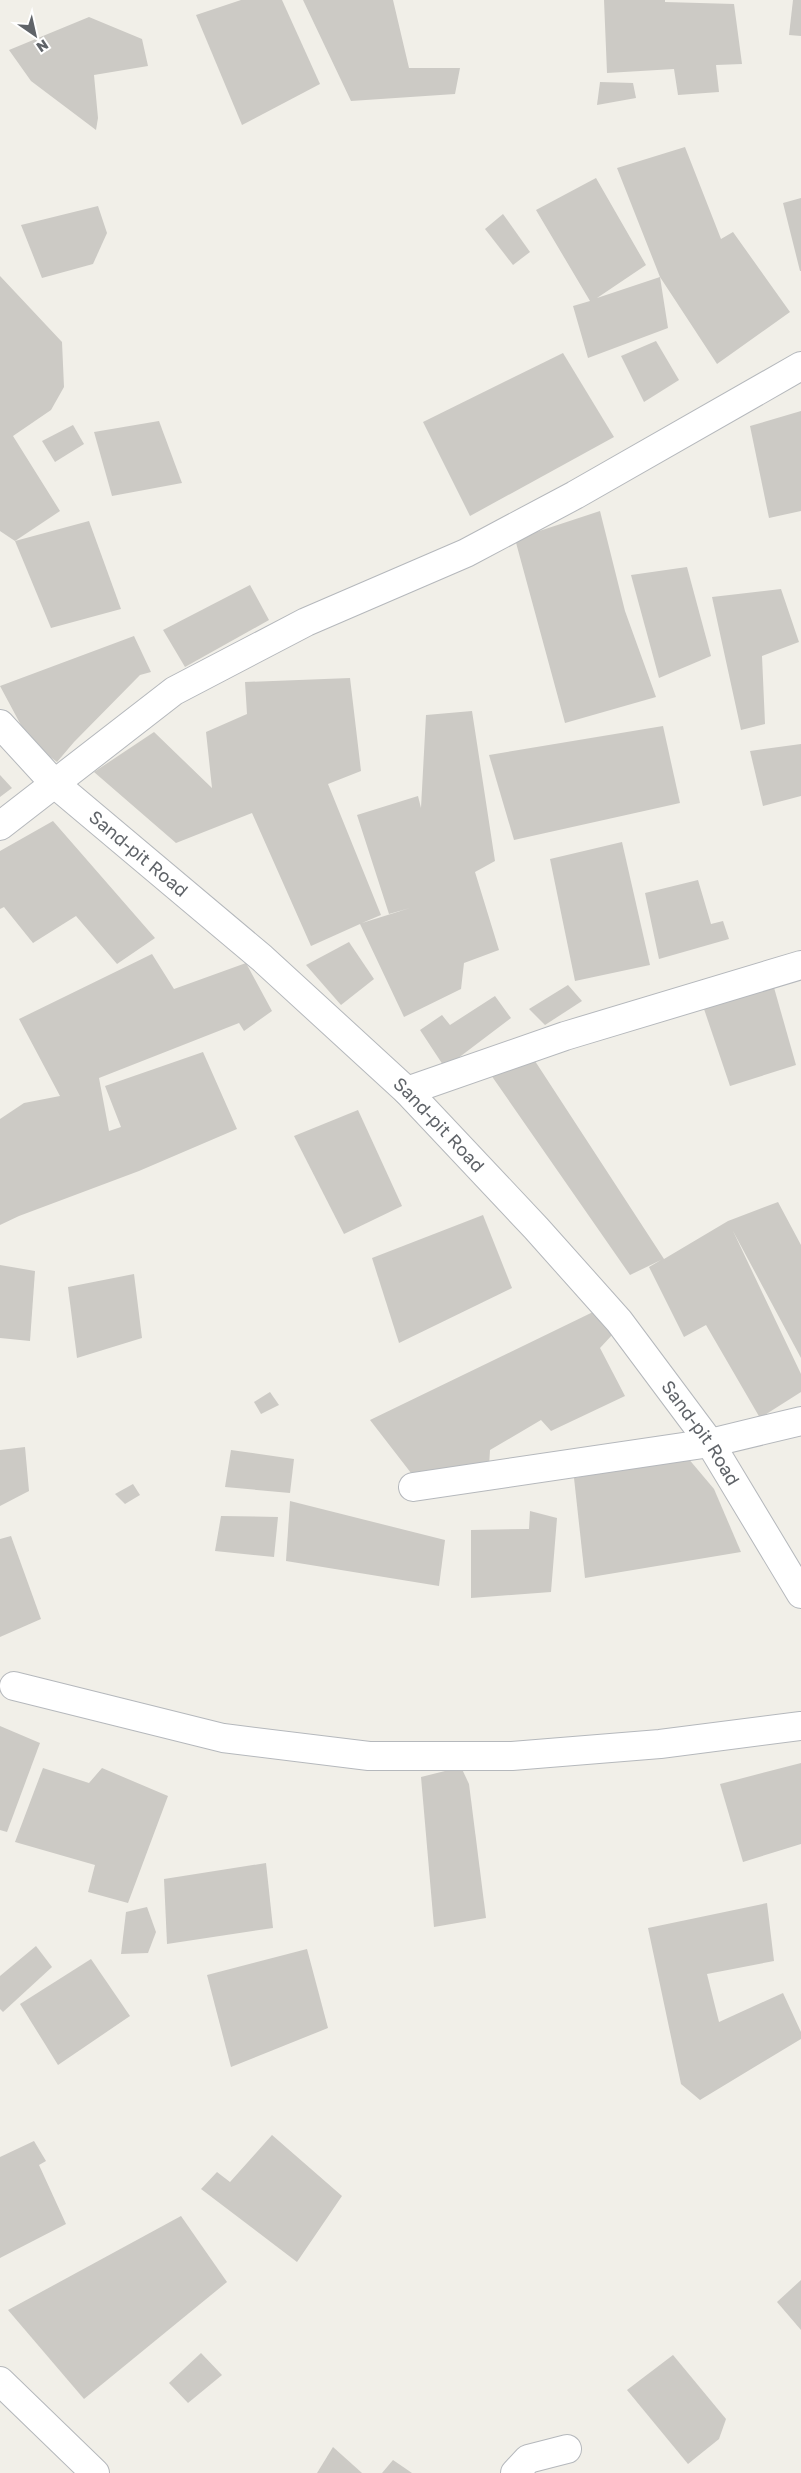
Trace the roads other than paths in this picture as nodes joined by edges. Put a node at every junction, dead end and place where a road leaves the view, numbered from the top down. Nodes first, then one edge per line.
1 (801, 366) edge
2 (0, 724) edge
3 (55, 784) junction
4 (0, 826) edge
5 (801, 965) edge
6 (407, 1091) junction
7 (801, 1421) edge
8 (710, 1443) junction
9 (413, 1487) dead end
10 (801, 1594) edge
11 (14, 1686) dead end
12 (801, 1726) edge
13 (0, 2381) edge
14 (567, 2450) dead end
15 (95, 2473) edge
16 (515, 2473) edge

1 - 3 street
2 - 3 street, Sand-pit Road
3 - 4 street
3 - 6 street, Sand-pit Road
5 - 6 street
6 - 8 street, Sand-pit Road
7 - 8 street
8 - 9 street
8 - 10 street, Sand-pit Road
11 - 12 street
13 - 15 street
14 - 16 street

